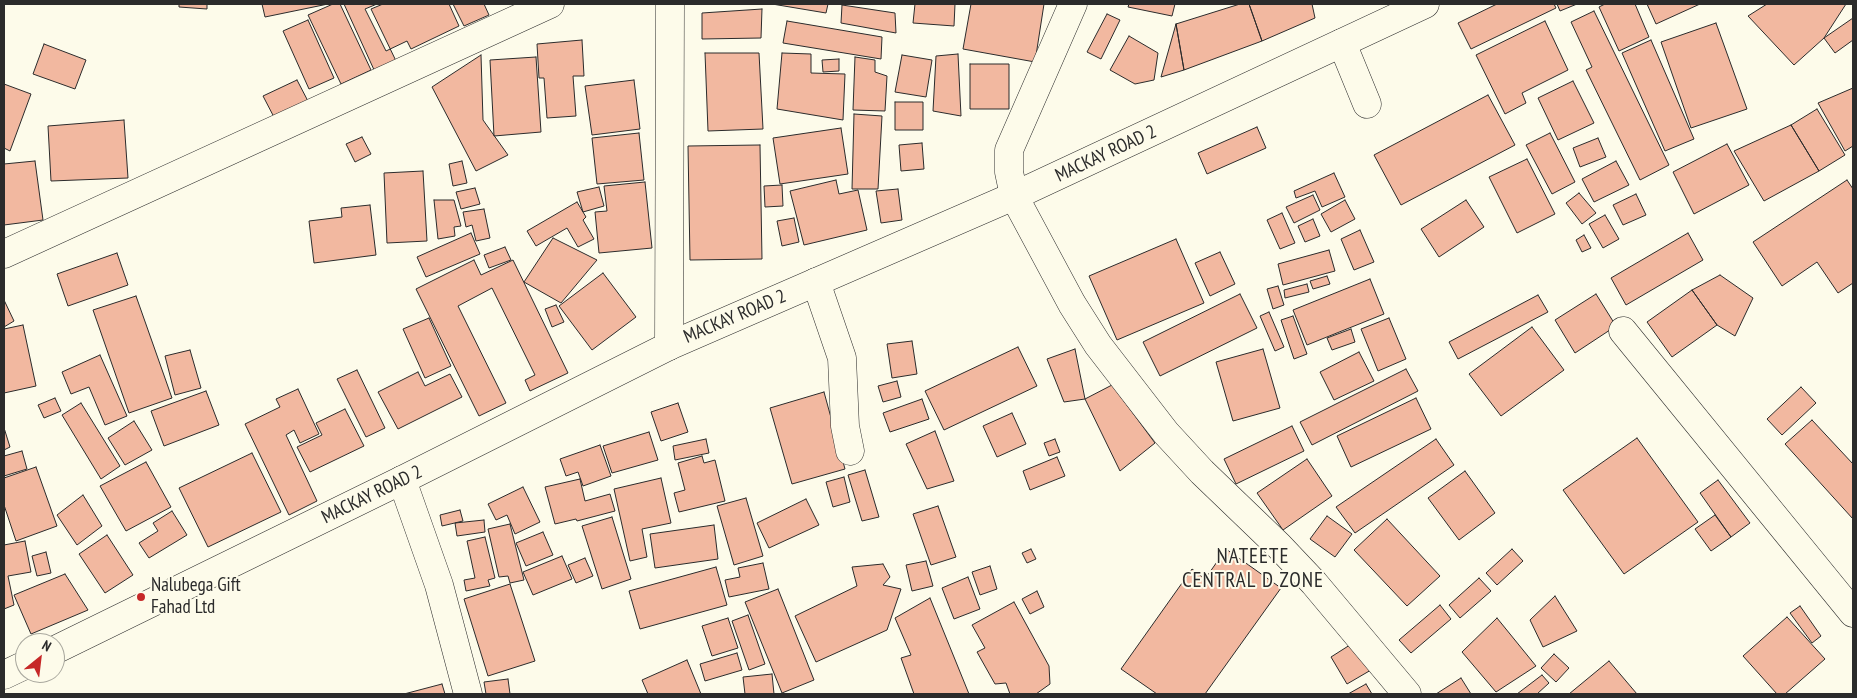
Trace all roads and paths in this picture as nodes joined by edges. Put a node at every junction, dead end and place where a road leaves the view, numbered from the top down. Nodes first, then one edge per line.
1 (550, 4) edge
2 (670, 4) edge
3 (1073, 4) edge
4 (1425, 4) edge
5 (1342, 43) junction
6 (1367, 104) dead end
7 (1014, 196) junction
8 (4, 254) edge
9 (816, 282) junction
10 (1623, 332) dead end
11 (669, 346) junction
12 (850, 451) dead end
13 (402, 480) junction
14 (1853, 613) edge
15 (65, 645) edge
16 (468, 694) edge
17 (1406, 694) edge

1 - 8 street
2 - 11 street
3 - 7 street
4 - 5 street, MACKAY ROAD 2
5 - 6 street
5 - 7 street, MACKAY ROAD 2
7 - 9 street, MACKAY ROAD 2
7 - 17 street
9 - 11 street, MACKAY ROAD 2
9 - 12 street
10 - 14 street
11 - 13 street, MACKAY ROAD 2
13 - 15 street, MACKAY ROAD 2
13 - 16 street

